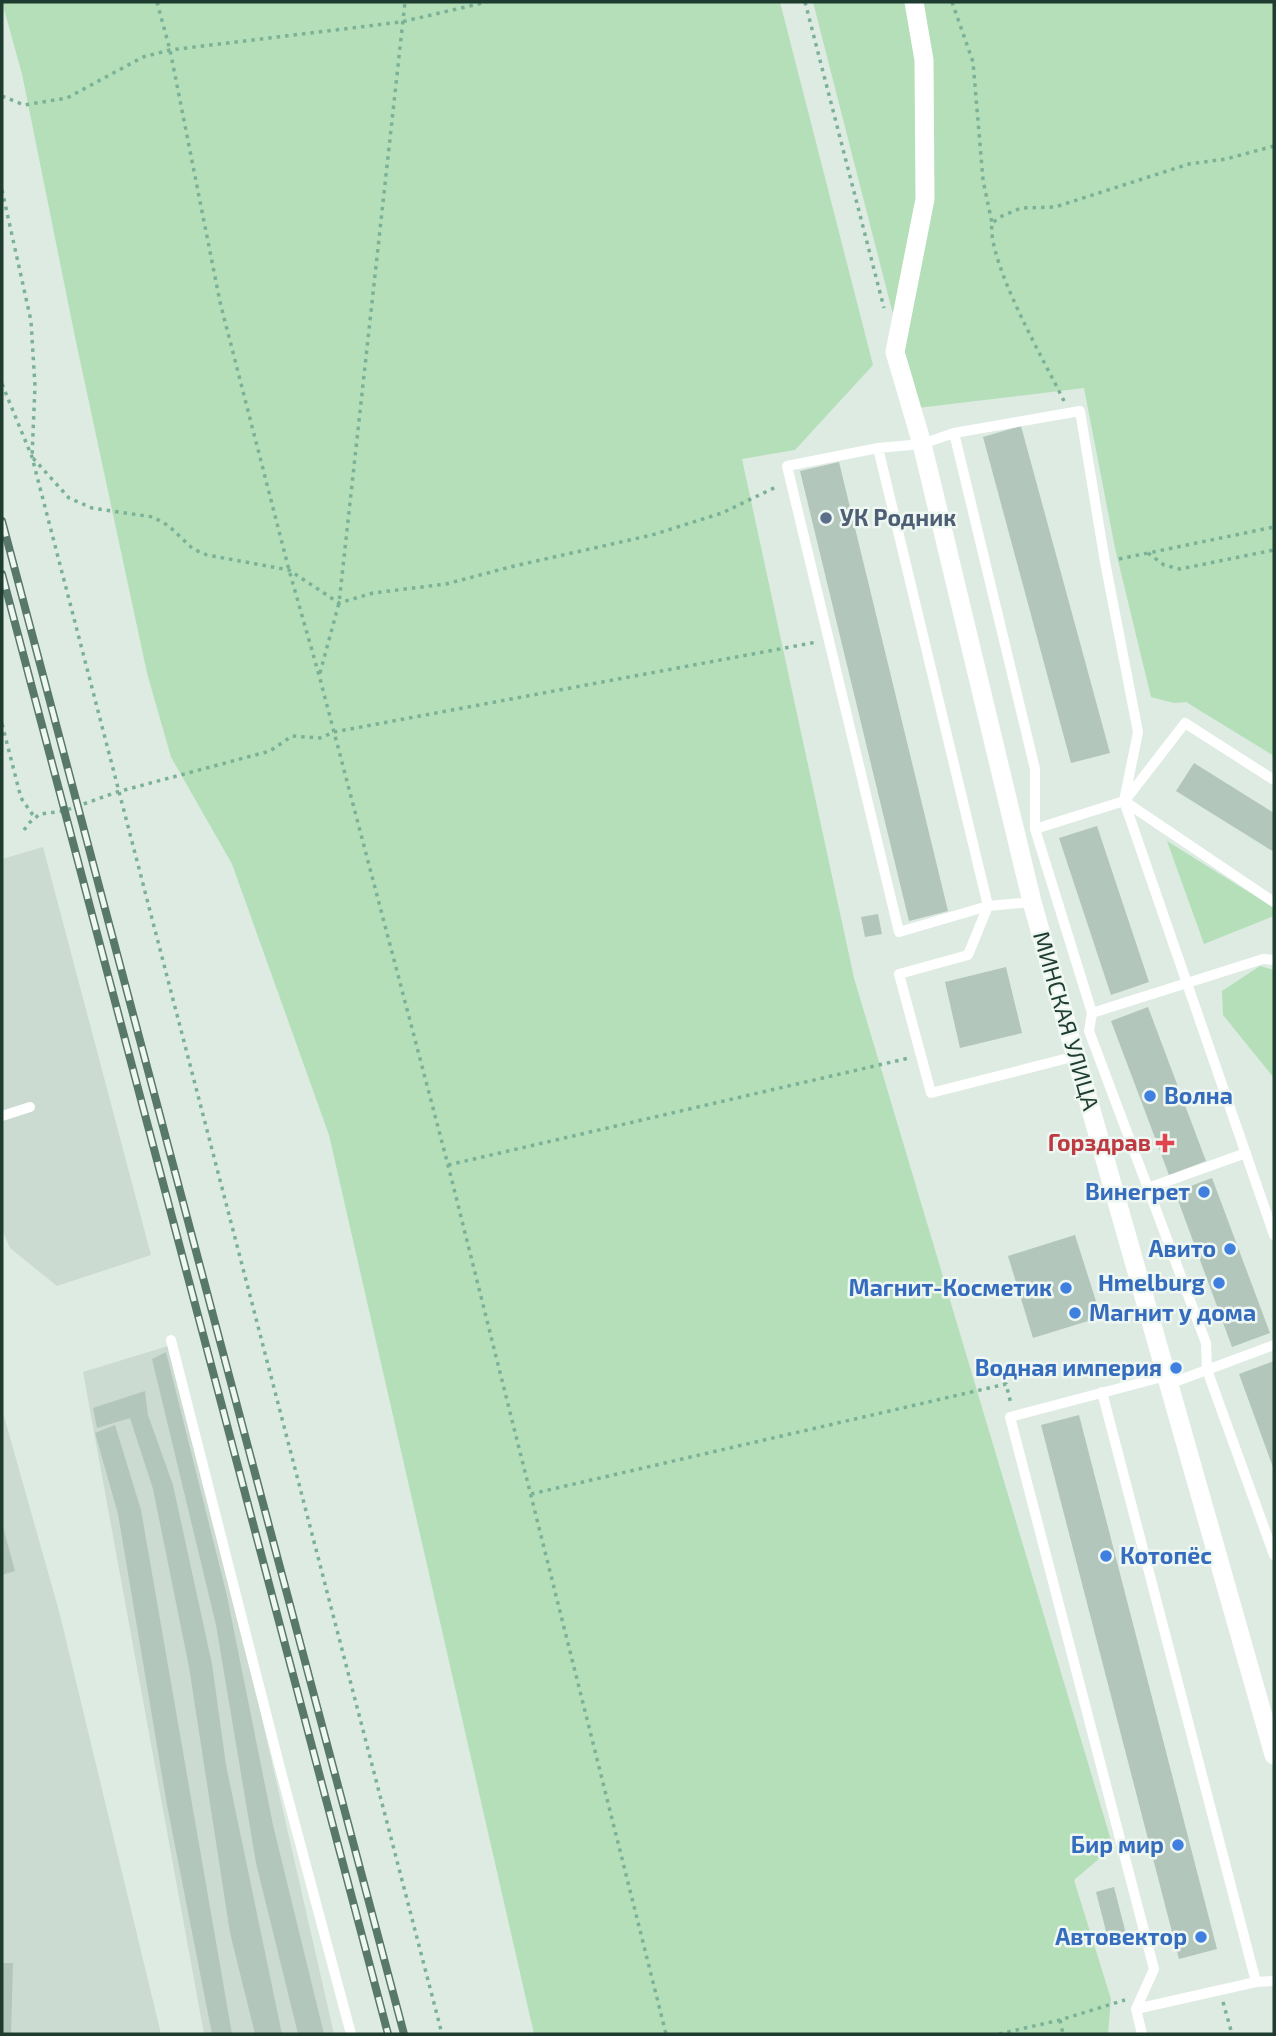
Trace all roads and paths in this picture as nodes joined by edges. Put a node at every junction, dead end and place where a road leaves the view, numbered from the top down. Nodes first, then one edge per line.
1 (157, 2) edge
2 (405, 2) edge
3 (487, 2) edge
4 (805, 2) edge
5 (914, 2) edge
6 (952, 2) edge
7 (401, 22) junction
8 (170, 50) junction
9 (2, 96) edge
10 (1274, 146) edge
11 (2, 190) edge
12 (992, 223) junction
13 (884, 311) dead end
14 (2, 384) edge
15 (1069, 413) junction
16 (954, 433) junction
17 (922, 444) junction
18 (878, 448) junction
19 (32, 457) junction
20 (790, 481) junction
21 (1274, 527) edge
22 (1274, 550) edge
23 (1148, 553) junction
24 (1105, 562) junction
25 (289, 570) junction
26 (339, 603) junction
27 (829, 640) junction
28 (319, 675) junction
29 (2, 723) edge
30 (334, 732) junction
31 (1274, 780) edge
32 (117, 792) junction
33 (1124, 801) junction
34 (35, 818) junction
35 (1035, 829) junction
36 (24, 830) dead end
37 (1032, 902) junction
38 (1274, 902) edge
39 (988, 906) junction
40 (1274, 960) edge
41 (1188, 982) junction
42 (1092, 1013) junction
43 (922, 1056) junction
44 (1076, 1056) junction
45 (30, 1107) dead end
46 (2, 1116) edge
47 (1246, 1153) junction
48 (448, 1165) junction
49 (1148, 1188) junction
50 (1274, 1235) edge
51 (170, 1340) dead end
52 (1274, 1345) edge
53 (1207, 1370) junction
54 (1168, 1380) junction
55 (1102, 1392) junction
56 (1014, 1415) junction
57 (531, 1494) junction
58 (1274, 1555) edge
59 (1274, 1755) edge
60 (1274, 1981) edge
61 (1256, 1982) junction
62 (1220, 1990) junction
63 (1143, 1994) junction
64 (1136, 2009) junction
65 (1060, 2020) junction
66 (351, 2034) edge
67 (442, 2034) edge
68 (666, 2034) edge
69 (999, 2034) edge
70 (1063, 2034) edge
71 (1142, 2034) edge
72 (1231, 2034) edge

1 - 8 path
2 - 7 path
3 - 7 path
4 - 13 path
5 - 17 street, МИНСКАЯ УЛИЦА
6 - 12 path
7 - 8 path
7 - 26 path
8 - 9 path
8 - 25 path
10 - 12 path
11 - 19 path
12 - 15 path
14 - 19 path
15 - 16 lane
15 - 24 lane
16 - 17 lane
16 - 35 lane
17 - 18 lane
17 - 37 street, МИНСКАЯ УЛИЦА
18 - 20 lane
18 - 39 lane
19 - 25 path
19 - 32 path
20 - 26 path
20 - 27 lane
21 - 23 path
22 - 23 path
23 - 24 path
24 - 33 lane
25 - 26 path
25 - 28 path
26 - 28 path
27 - 30 path
27 - 39 lane
28 - 30 path
29 - 34 path
30 - 32 path
30 - 48 path
31 - 33 lane
32 - 34 path
32 - 67 path
33 - 35 lane
33 - 38 lane
33 - 41 lane
34 - 36 path
35 - 42 lane
37 - 39 lane
37 - 44 street, МИНСКАЯ УЛИЦА
39 - 43 lane
40 - 41 lane
41 - 42 lane
41 - 47 lane
42 - 49 lane
43 - 44 lane
43 - 48 path
44 - 54 street, МИНСКАЯ УЛИЦА
45 - 46 lane
47 - 49 lane
47 - 50 lane
48 - 57 path
49 - 53 lane
51 - 66 lane
52 - 53 lane
53 - 54 lane
53 - 58 lane
54 - 55 lane
54 - 59 street, МИНСКАЯ УЛИЦА
55 - 56 lane
55 - 61 lane
56 - 57 path
56 - 63 lane
57 - 68 path
60 - 61 lane
61 - 62 lane
62 - 64 lane
62 - 72 path
63 - 64 lane
63 - 65 path
64 - 71 lane
65 - 69 path
65 - 70 path

